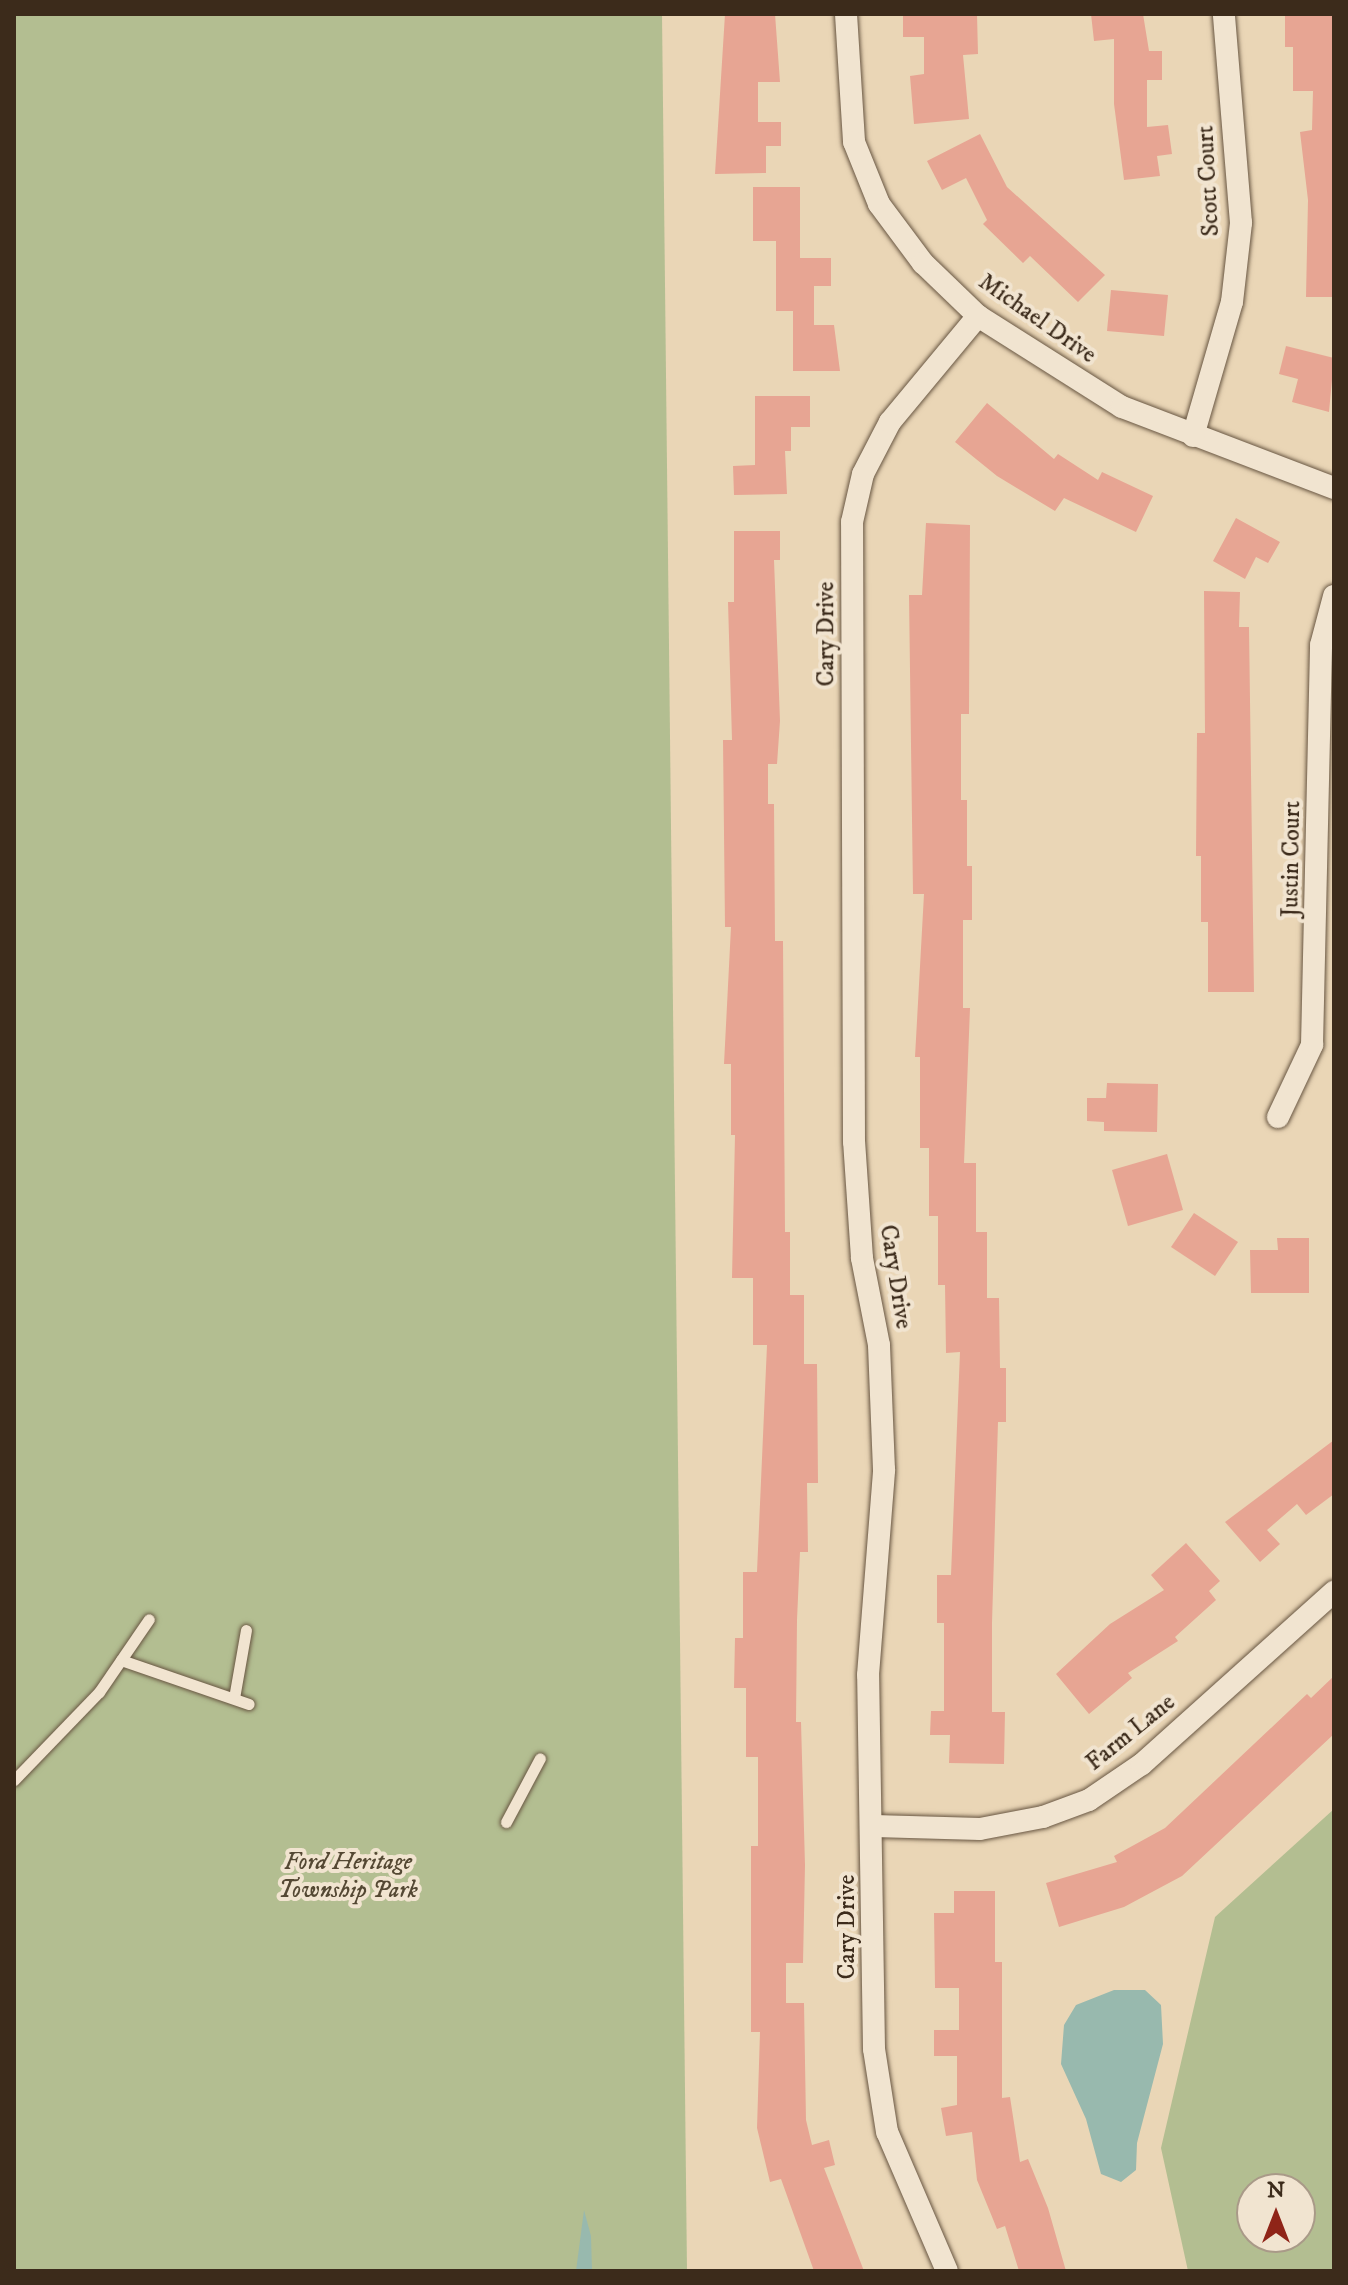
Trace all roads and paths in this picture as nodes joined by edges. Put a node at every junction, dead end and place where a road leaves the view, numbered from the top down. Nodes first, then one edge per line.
1 (846, 14) edge
2 (1224, 14) edge
3 (978, 316) junction
4 (1193, 436) junction
5 (1334, 488) edge
6 (1334, 596) edge
7 (1278, 1117) dead end
8 (1334, 1592) edge
9 (149, 1619) dead end
10 (246, 1630) dead end
11 (121, 1660) junction
12 (234, 1698) junction
13 (249, 1704) dead end
14 (540, 1758) dead end
15 (14, 1780) edge
16 (506, 1822) dead end
17 (874, 1826) junction
18 (947, 2271) edge

1 - 3 street, Michael Drive
2 - 4 street, Scott Court
3 - 4 street, Michael Drive
3 - 17 street, Cary Drive
4 - 5 street, Michael Drive
6 - 7 street, Justin Court
8 - 17 street, Farm Lane
9 - 11 lane
10 - 12 lane
11 - 12 lane
11 - 15 lane
12 - 13 lane
14 - 16 lane
17 - 18 street, Cary Drive

